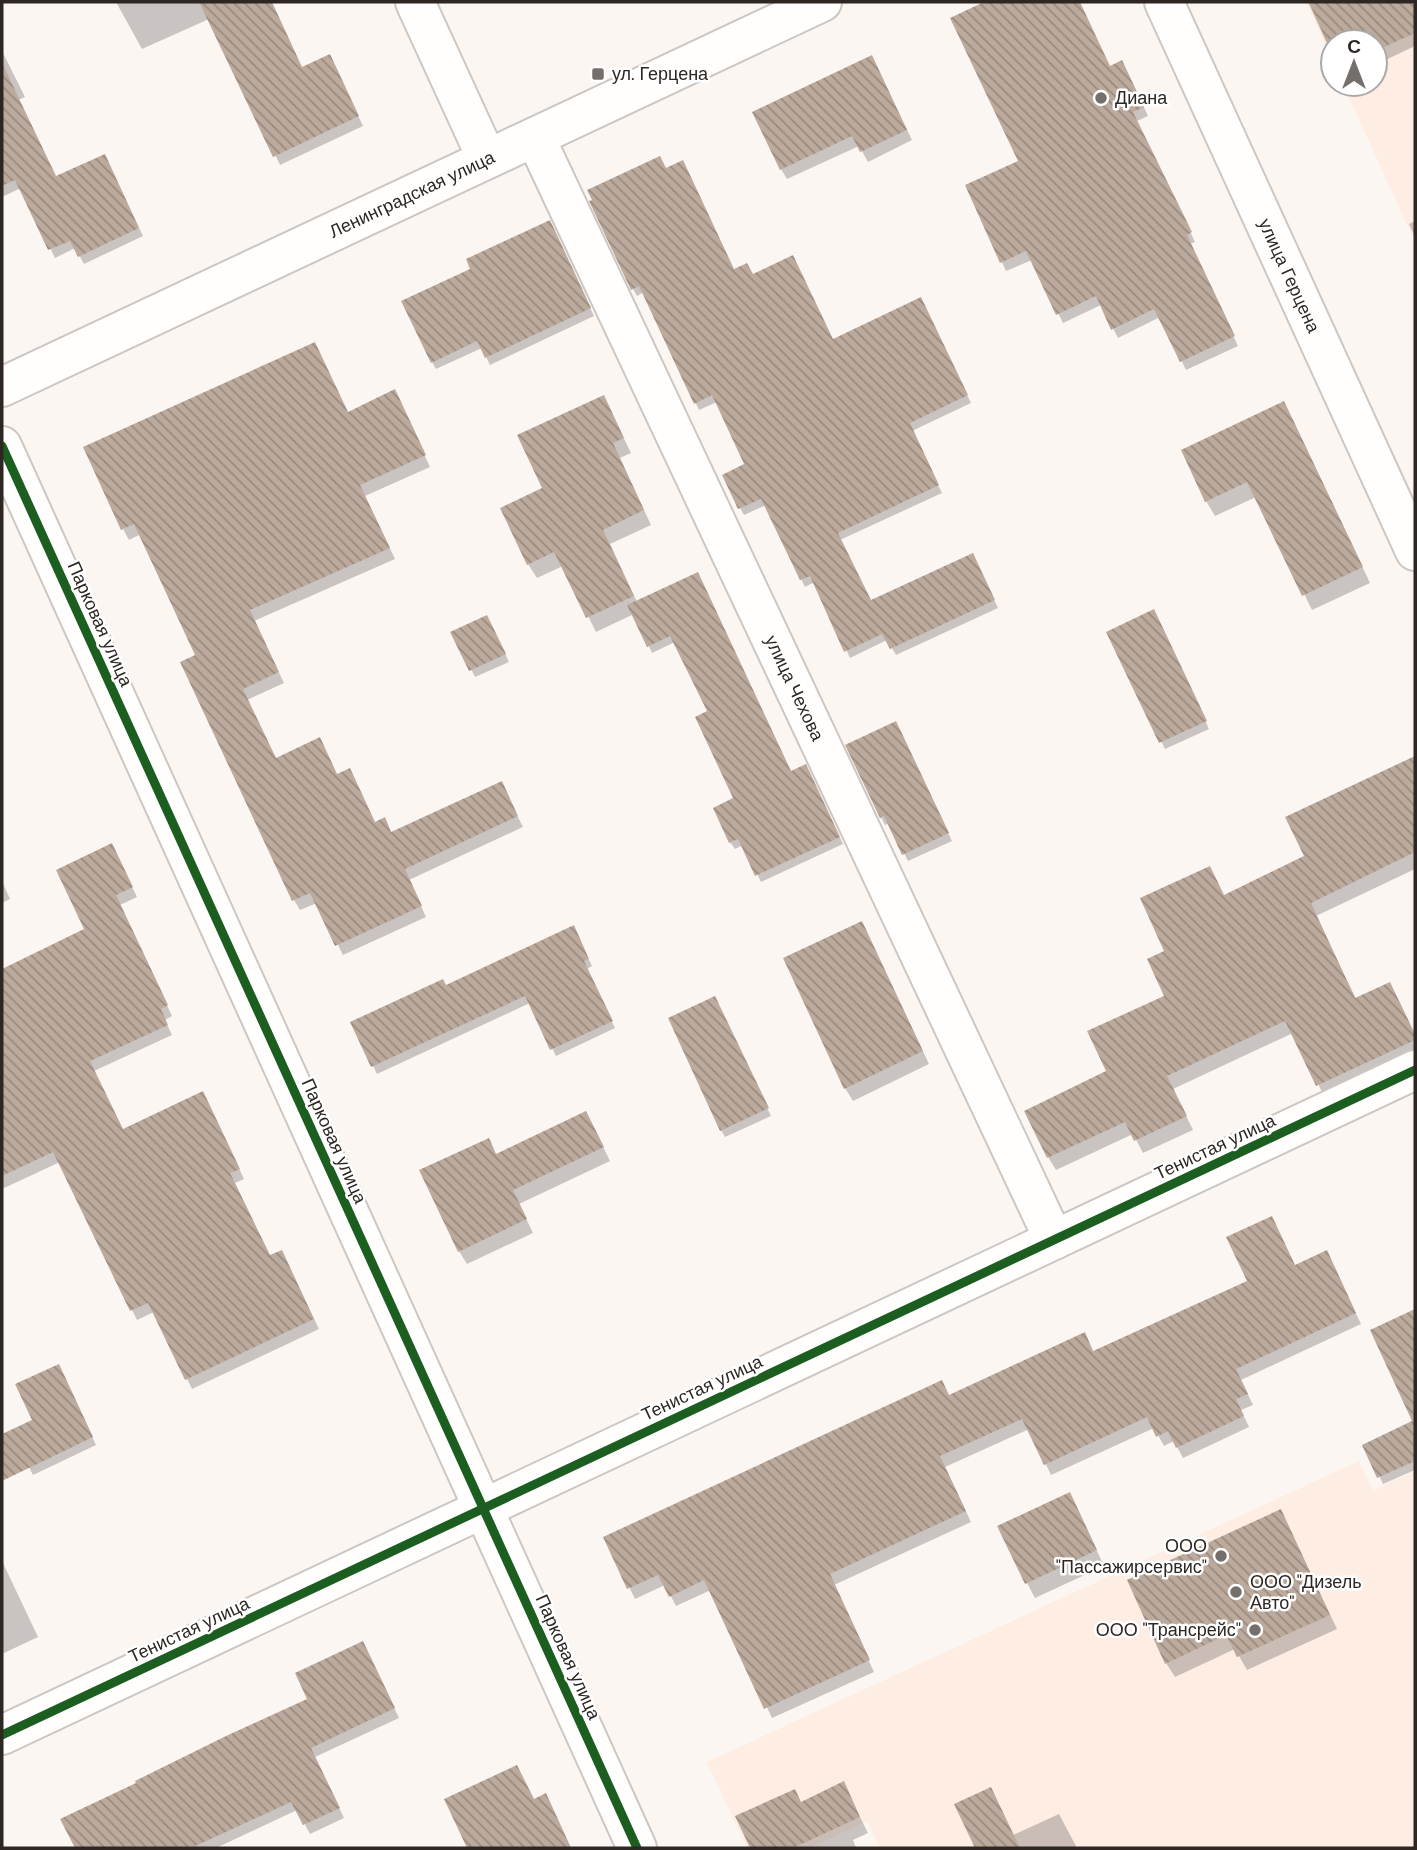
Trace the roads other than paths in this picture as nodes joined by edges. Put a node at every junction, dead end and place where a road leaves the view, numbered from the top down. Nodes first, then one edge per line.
1 (415, 2) edge
2 (821, 2) edge
3 (1164, 2) edge
4 (535, 137) junction
5 (488, 159) junction
6 (2, 387) edge
7 (2, 446) edge
8 (1415, 551) edge
9 (1415, 1070) edge
10 (1054, 1240) junction
11 (483, 1508) junction
12 (2, 1735) edge
13 (637, 1848) edge

1 - 5 street
2 - 4 street, Ленинградская улица
3 - 8 street, улица Герцена
4 - 5 street, Ленинградская улица
4 - 10 street, улица Чехова
5 - 6 street, Ленинградская улица
7 - 11 street, Парковая улица
9 - 10 street, Тенистая улица
10 - 11 street, Тенистая улица
11 - 12 street, Тенистая улица
11 - 13 street, Парковая улица

